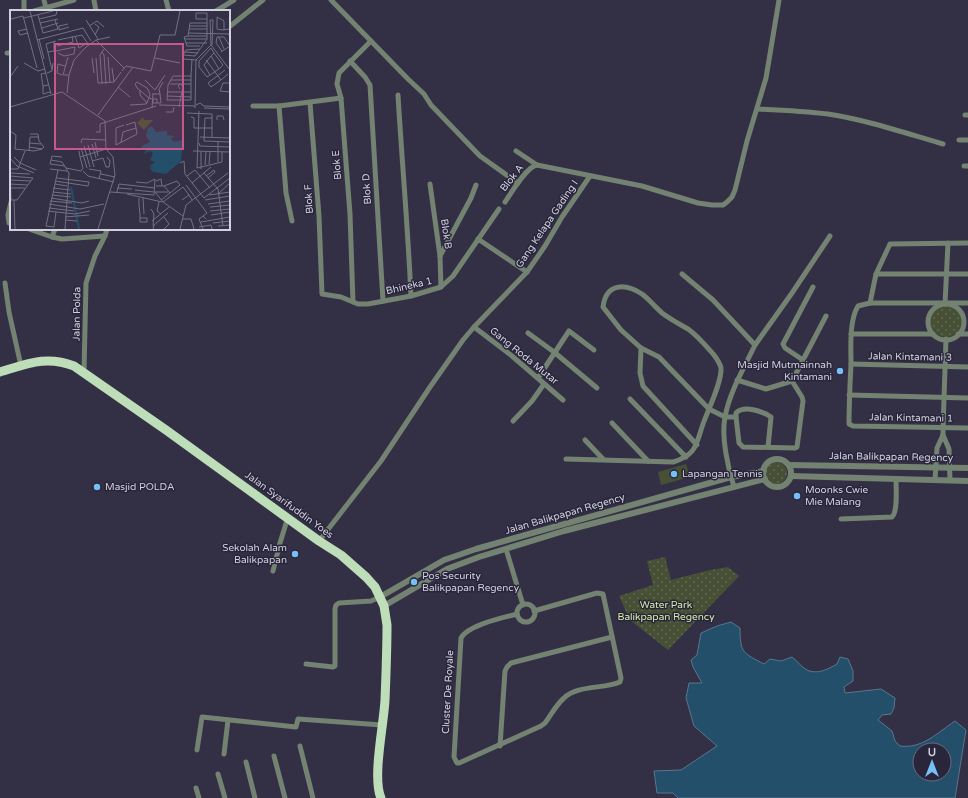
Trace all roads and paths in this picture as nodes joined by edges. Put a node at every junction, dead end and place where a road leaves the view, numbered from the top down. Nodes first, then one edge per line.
1 (44, 0) edge
2 (74, 0) edge
3 (94, 0) edge
4 (166, 0) edge
5 (234, 0) edge
6 (263, 0) edge
7 (332, 0) edge
8 (779, 0) edge
9 (46, 8) junction
10 (40, 10) edge
11 (96, 10) edge
12 (169, 10) edge
13 (218, 10) edge
14 (230, 26) edge
15 (372, 41) junction
16 (350, 62) junction
17 (398, 95) dead end
18 (341, 98) junction
19 (310, 103) junction
20 (253, 106) dead end
21 (279, 106) junction
22 (758, 109) junction
23 (959, 140) dead end
24 (968, 140) edge
25 (943, 144) dead end
26 (516, 151) dead end
27 (535, 166) junction
28 (590, 176) junction
29 (518, 183) junction
30 (430, 184) dead end
31 (476, 185) dead end
32 (505, 202) dead end
33 (10, 208) edge
34 (499, 209) dead end
35 (292, 221) dead end
36 (10, 222) edge
37 (32, 230) edge
38 (55, 230) edge
39 (107, 230) edge
40 (105, 236) junction
41 (830, 236) dead end
42 (52, 237) junction
43 (478, 239) junction
44 (948, 243) junction
45 (968, 243) edge
46 (440, 256) junction
47 (527, 272) junction
48 (682, 274) dead end
49 (876, 274) junction
50 (968, 274) edge
51 (946, 275) junction
52 (5, 283) dead end
53 (441, 287) junction
54 (813, 287) dead end
55 (322, 294) joint
56 (411, 296) junction
57 (382, 301) junction
58 (353, 302) junction
59 (870, 303) junction
60 (968, 303) edge
61 (945, 304) junction
62 (826, 316) dead end
63 (474, 327) junction
64 (528, 334) dead end
65 (851, 334) junction
66 (933, 334) junction
67 (958, 334) junction
68 (968, 334) edge
69 (946, 339) junction
70 (755, 345) junction
71 (641, 348) junction
72 (594, 350) dead end
73 (554, 352) junction
74 (803, 360) junction
75 (851, 364) junction
76 (21, 366) junction
77 (945, 367) junction
78 (968, 367) edge
79 (0, 372) edge
80 (84, 372) junction
81 (538, 378) junction
82 (737, 380) junction
83 (792, 381) junction
84 (544, 384) junction
85 (596, 388) dead end
86 (849, 396) junction
87 (945, 397) junction
88 (968, 398) edge
89 (630, 399) dead end
90 (564, 400) dead end
91 (709, 409) junction
92 (725, 417) junction
93 (736, 417) junction
94 (513, 421) dead end
95 (612, 423) dead end
96 (943, 428) junction
97 (968, 428) edge
98 (943, 436) junction
99 (586, 440) dead end
100 (697, 445) junction
101 (768, 447) junction
102 (686, 457) junction
103 (566, 459) dead end
104 (603, 459) junction
105 (648, 461) junction
106 (789, 465) junction
107 (936, 468) junction
108 (950, 468) junction
109 (968, 468) edge
110 (764, 470) junction
111 (791, 476) junction
112 (731, 477) junction
113 (765, 479) junction
114 (896, 479) junction
115 (935, 480) junction
116 (950, 480) junction
117 (968, 481) edge
118 (734, 487) junction
119 (288, 518) junction
120 (841, 519) dead end
121 (563, 528) junction
122 (517, 538) junction
123 (319, 541) junction
124 (518, 545) junction
125 (479, 548) junction
126 (506, 549) junction
127 (482, 556) junction
128 (273, 572) dead end
129 (380, 596) junction
130 (523, 605) junction
131 (384, 606) junction
132 (534, 611) junction
133 (517, 614) junction
134 (612, 637) junction
135 (306, 664) dead end
136 (228, 720) junction
137 (382, 725) junction
138 (300, 746) dead end
139 (500, 746) junction
140 (197, 750) dead end
141 (224, 754) dead end
142 (274, 756) dead end
143 (246, 762) dead end
144 (218, 774) dead end
145 (196, 788) dead end
146 (199, 798) edge
147 (225, 798) edge
148 (255, 798) edge
149 (285, 798) edge
150 (313, 798) edge
151 (380, 798) edge

1 - 9 street
2 - 9 street
3 - 11 street
4 - 12 street
5 - 13 street
6 - 14 street
7 - 15 street
8 - 22 street, Gang Kelapa Gading I
9 - 10 street
15 - 16 street, Blok E
15 - 29 street
16 - 18 street, Blok E
16 - 57 street, Blok D
17 - 56 street
18 - 19 street
18 - 58 street, Blok E
19 - 21 street
19 - 55 street, Blok F
20 - 21 street
21 - 35 street
22 - 25 street
22 - 28 street, Gang Kelapa Gading I
23 - 24 street
26 - 27 street
27 - 28 street
27 - 29 street, Blok A
28 - 47 street, Gang Kelapa Gading I
29 - 32 street, Blok A
30 - 46 street, Blok B
31 - 46 street
33 - 36 street
34 - 43 street, Bhineka 1
37 - 42 street
38 - 42 street
39 - 40 street, Jalan Polda
40 - 42 street
40 - 80 street, Jalan Polda
41 - 70 street
43 - 47 street
43 - 53 street, Bhineka 1
44 - 45 street
44 - 49 street
44 - 51 street
46 - 53 street, Blok B
47 - 63 street, Gang Kelapa Gading I
48 - 70 street
49 - 51 street
49 - 59 street
50 - 51 street
51 - 61 street
52 - 76 street
53 - 56 street, Bhineka 1
54 - 74 street
55 - 58 street, Bhineka 1
56 - 57 street, Bhineka 1
57 - 58 street, Bhineka 1
59 - 61 street
59 - 65 street
60 - 61 street
61 - 66 street
61 - 67 street
62 - 74 street
63 - 81 street, Gang Roda Mutar
63 - 123 street, Gang Kelapa Gading I
64 - 73 street
65 - 66 street
65 - 75 street
66 - 69 street
67 - 68 street
67 - 69 street
69 - 77 street
70 - 82 street
71 - 91 street
71 - 91 street
71 - 100 street
72 - 73 street
73 - 81 street
73 - 85 street
74 - 83 street
75 - 77 street, Jalan Kintamani 3
75 - 86 street
76 - 79 highway, Jalan Syarifuddin Yoes
76 - 80 highway, Jalan Syarifuddin Yoes
77 - 78 street, Jalan Kintamani 3
77 - 87 street
80 - 119 highway, Jalan Syarifuddin Yoes
81 - 84 street, Gang Roda Mutar
82 - 83 street
82 - 92 street
83 - 101 street
84 - 90 street, Gang Roda Mutar
84 - 94 street
86 - 87 street
86 - 96 street, Jalan Kintamani 1
87 - 88 street
87 - 96 street
89 - 102 street
91 - 92 street
91 - 100 street
92 - 93 street
92 - 112 street
93 - 101 street
93 - 101 street
95 - 105 street
96 - 97 street, Jalan Kintamani 1
96 - 98 street
98 - 107 street
98 - 108 street
99 - 104 street
100 - 102 street
102 - 105 street
103 - 104 street
104 - 105 street
106 - 107 street, Jalan Balikpapan Regency
106 - 110 street, Jalan Balikpapan Regency
106 - 111 street
107 - 108 street, Jalan Balikpapan Regency
107 - 115 street
108 - 109 street, Jalan Balikpapan Regency
108 - 116 street
110 - 112 street, Jalan Balikpapan Regency
110 - 113 street
111 - 113 street
111 - 114 street
112 - 118 street
112 - 121 street, Jalan Balikpapan Regency
113 - 118 street, Jalan Balikpapan Regency
114 - 115 street
114 - 120 street
115 - 116 street
116 - 117 street
118 - 121 street, Jalan Balikpapan Regency
119 - 123 highway, Jalan Syarifuddin Yoes
119 - 128 street
121 - 122 street, Jalan Balikpapan Regency
121 - 124 street, Jalan Balikpapan Regency
122 - 124 street
122 - 125 street, Jalan Balikpapan Regency
123 - 129 highway, Jalan Syarifuddin Yoes
124 - 126 street, Jalan Balikpapan Regency
125 - 127 street
125 - 129 street, Jalan Balikpapan Regency
126 - 127 street, Jalan Balikpapan Regency
126 - 130 street
127 - 131 street, Jalan Balikpapan Regency
129 - 131 highway, Jalan Syarifuddin Yoes
129 - 135 street
130 - 132 street
130 - 133 street
131 - 137 highway, Jalan Syarifuddin Yoes
132 - 133 street
132 - 134 street, Cluster De Royale
133 - 139 street, Cluster De Royale
134 - 139 street, Cluster De Royale
134 - 139 street
136 - 137 street
136 - 140 street
136 - 141 street
137 - 151 highway, Jalan Syarifuddin Yoes
138 - 150 street
142 - 149 street
143 - 148 street
144 - 147 street
145 - 146 street

